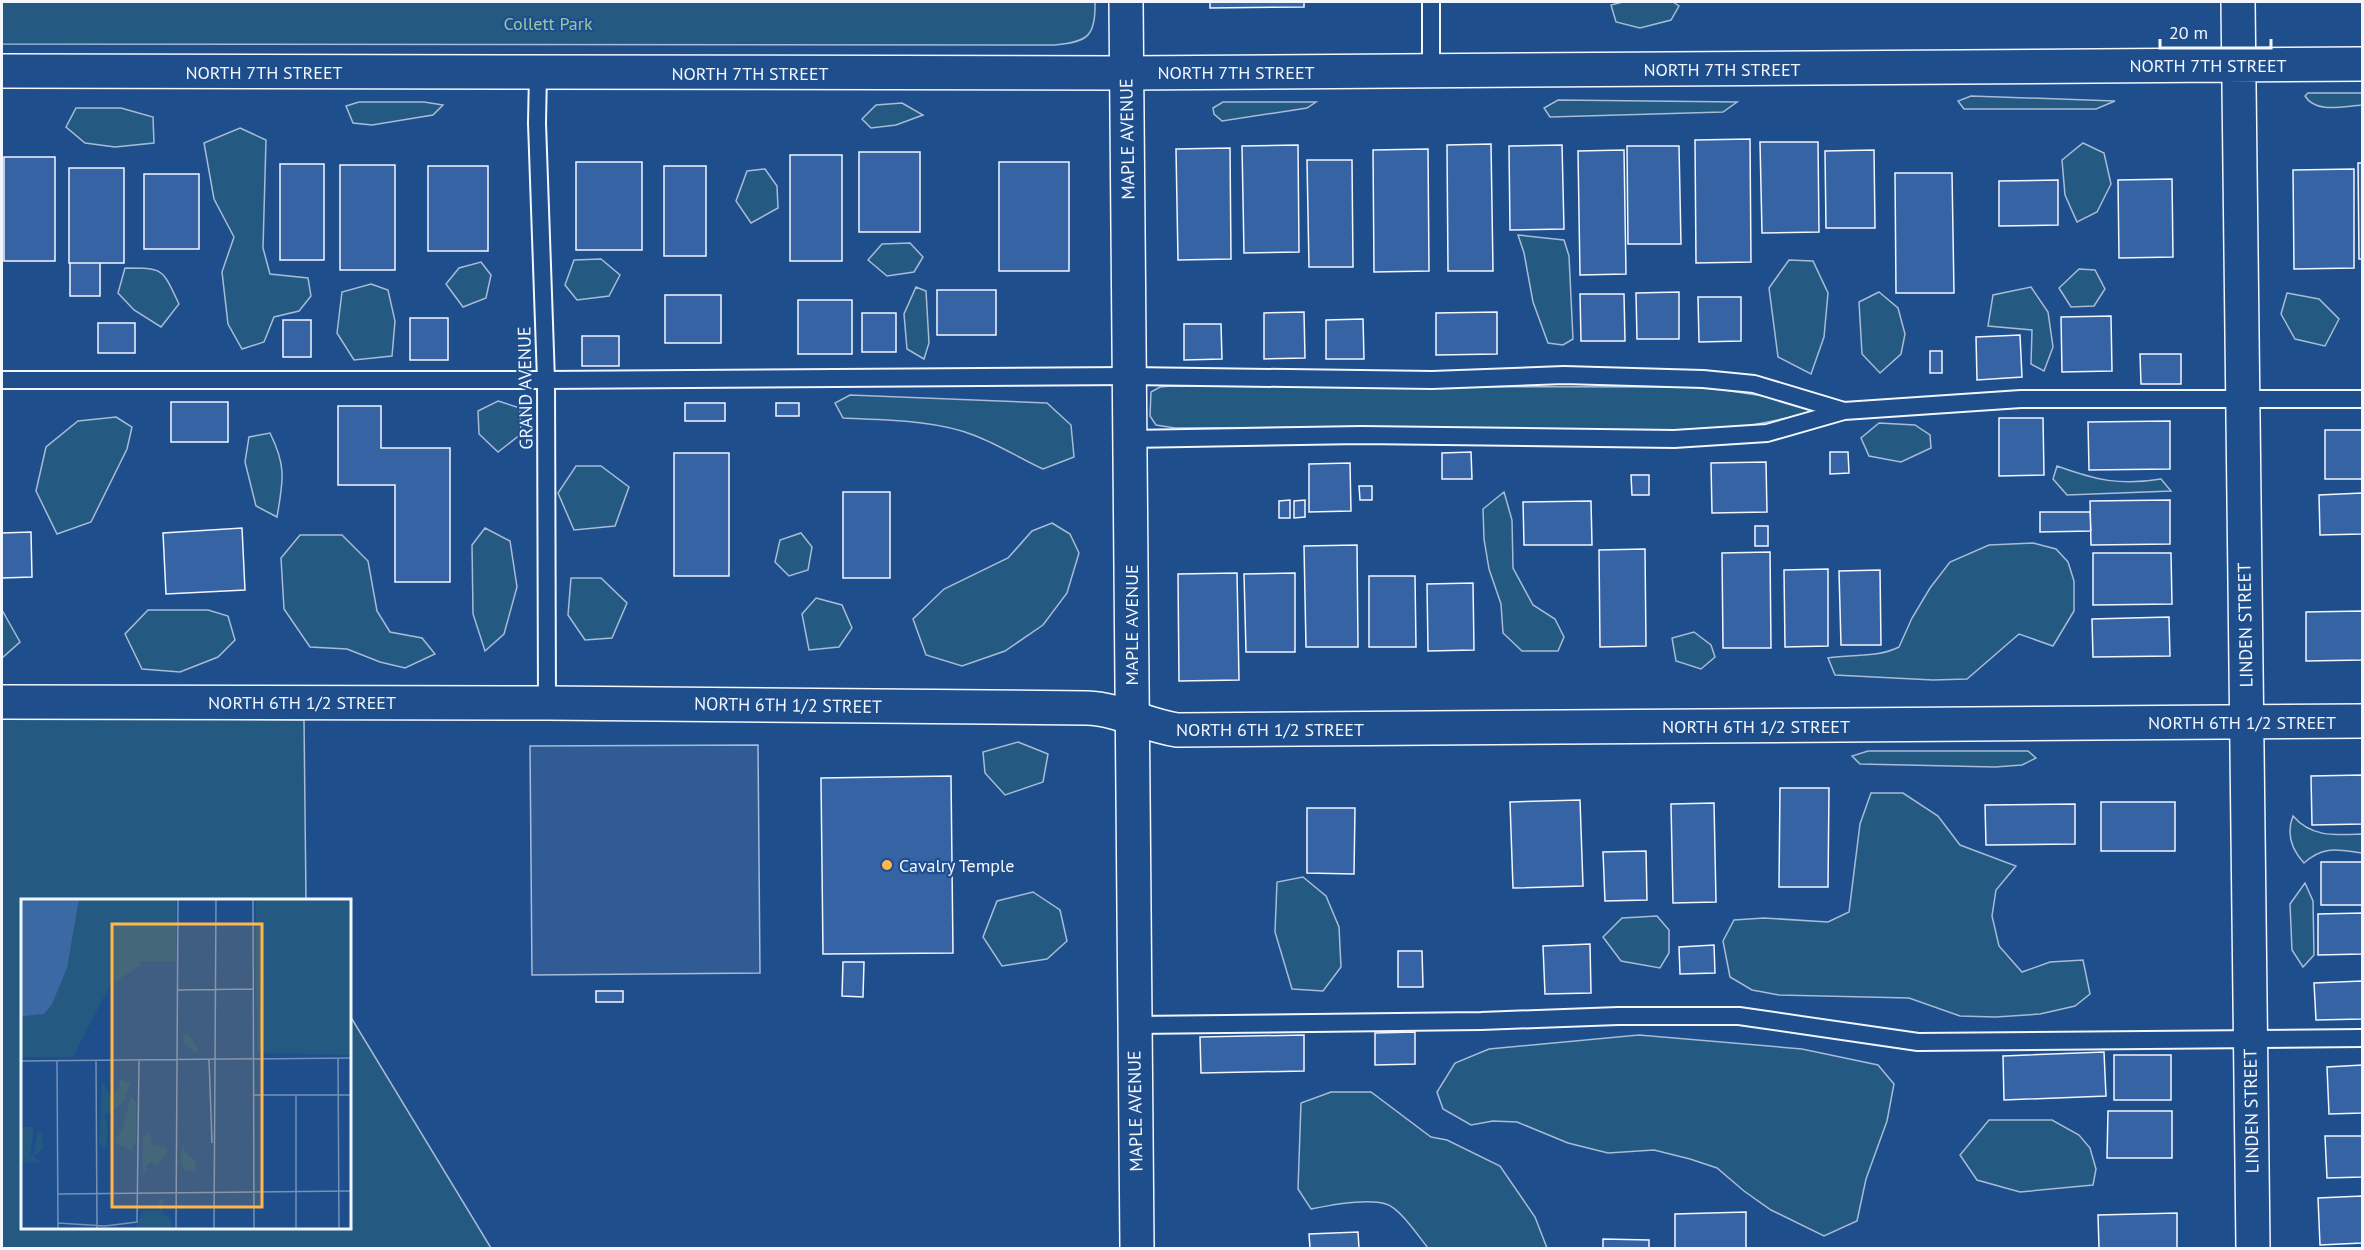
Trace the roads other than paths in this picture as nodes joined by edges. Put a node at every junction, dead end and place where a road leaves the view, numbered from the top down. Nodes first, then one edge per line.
1 (1126, 2) edge
2 (1431, 2) edge
3 (2238, 2) edge
4 (2362, 64) edge
5 (2238, 65) junction
6 (2, 71) edge
7 (1431, 71) junction
8 (538, 72) junction
9 (1126, 73) junction
10 (1129, 376) junction
11 (2, 380) edge
12 (546, 380) junction
13 (2242, 398) junction
14 (2362, 399) edge
15 (1844, 411) junction
16 (1130, 440) junction
17 (2, 702) edge
18 (547, 703) junction
19 (1132, 718) junction
20 (2362, 721) edge
21 (2246, 722) junction
22 (1135, 1025) junction
23 (2362, 1038) edge
24 (2251, 1040) junction
25 (1137, 1248) edge
26 (2253, 1248) edge

1 - 9 street, MAPLE AVENUE
2 - 7 lane
3 - 5 street, LINDEN STREET
4 - 5 street, NORTH 7TH STREET
5 - 7 street, NORTH 7TH STREET
5 - 13 street, LINDEN STREET
6 - 8 street, NORTH 7TH STREET
7 - 9 street, NORTH 7TH STREET
8 - 9 street, NORTH 7TH STREET
8 - 12 lane, GRAND AVENUE
9 - 10 street, MAPLE AVENUE
10 - 12 lane
10 - 15 lane
10 - 16 street, MAPLE AVENUE
11 - 12 lane
12 - 18 lane, GRAND AVENUE
13 - 14 lane
13 - 15 lane
13 - 21 street, LINDEN STREET
15 - 16 lane
16 - 19 street, MAPLE AVENUE
17 - 18 street, NORTH 6TH 1/2 STREET
18 - 19 street, NORTH 6TH 1/2 STREET
19 - 21 street, NORTH 6TH 1/2 STREET
19 - 22 street, MAPLE AVENUE
20 - 21 street, NORTH 6TH 1/2 STREET
21 - 24 street, LINDEN STREET
22 - 24 lane
22 - 25 street, MAPLE AVENUE
23 - 24 lane
24 - 26 street, LINDEN STREET

